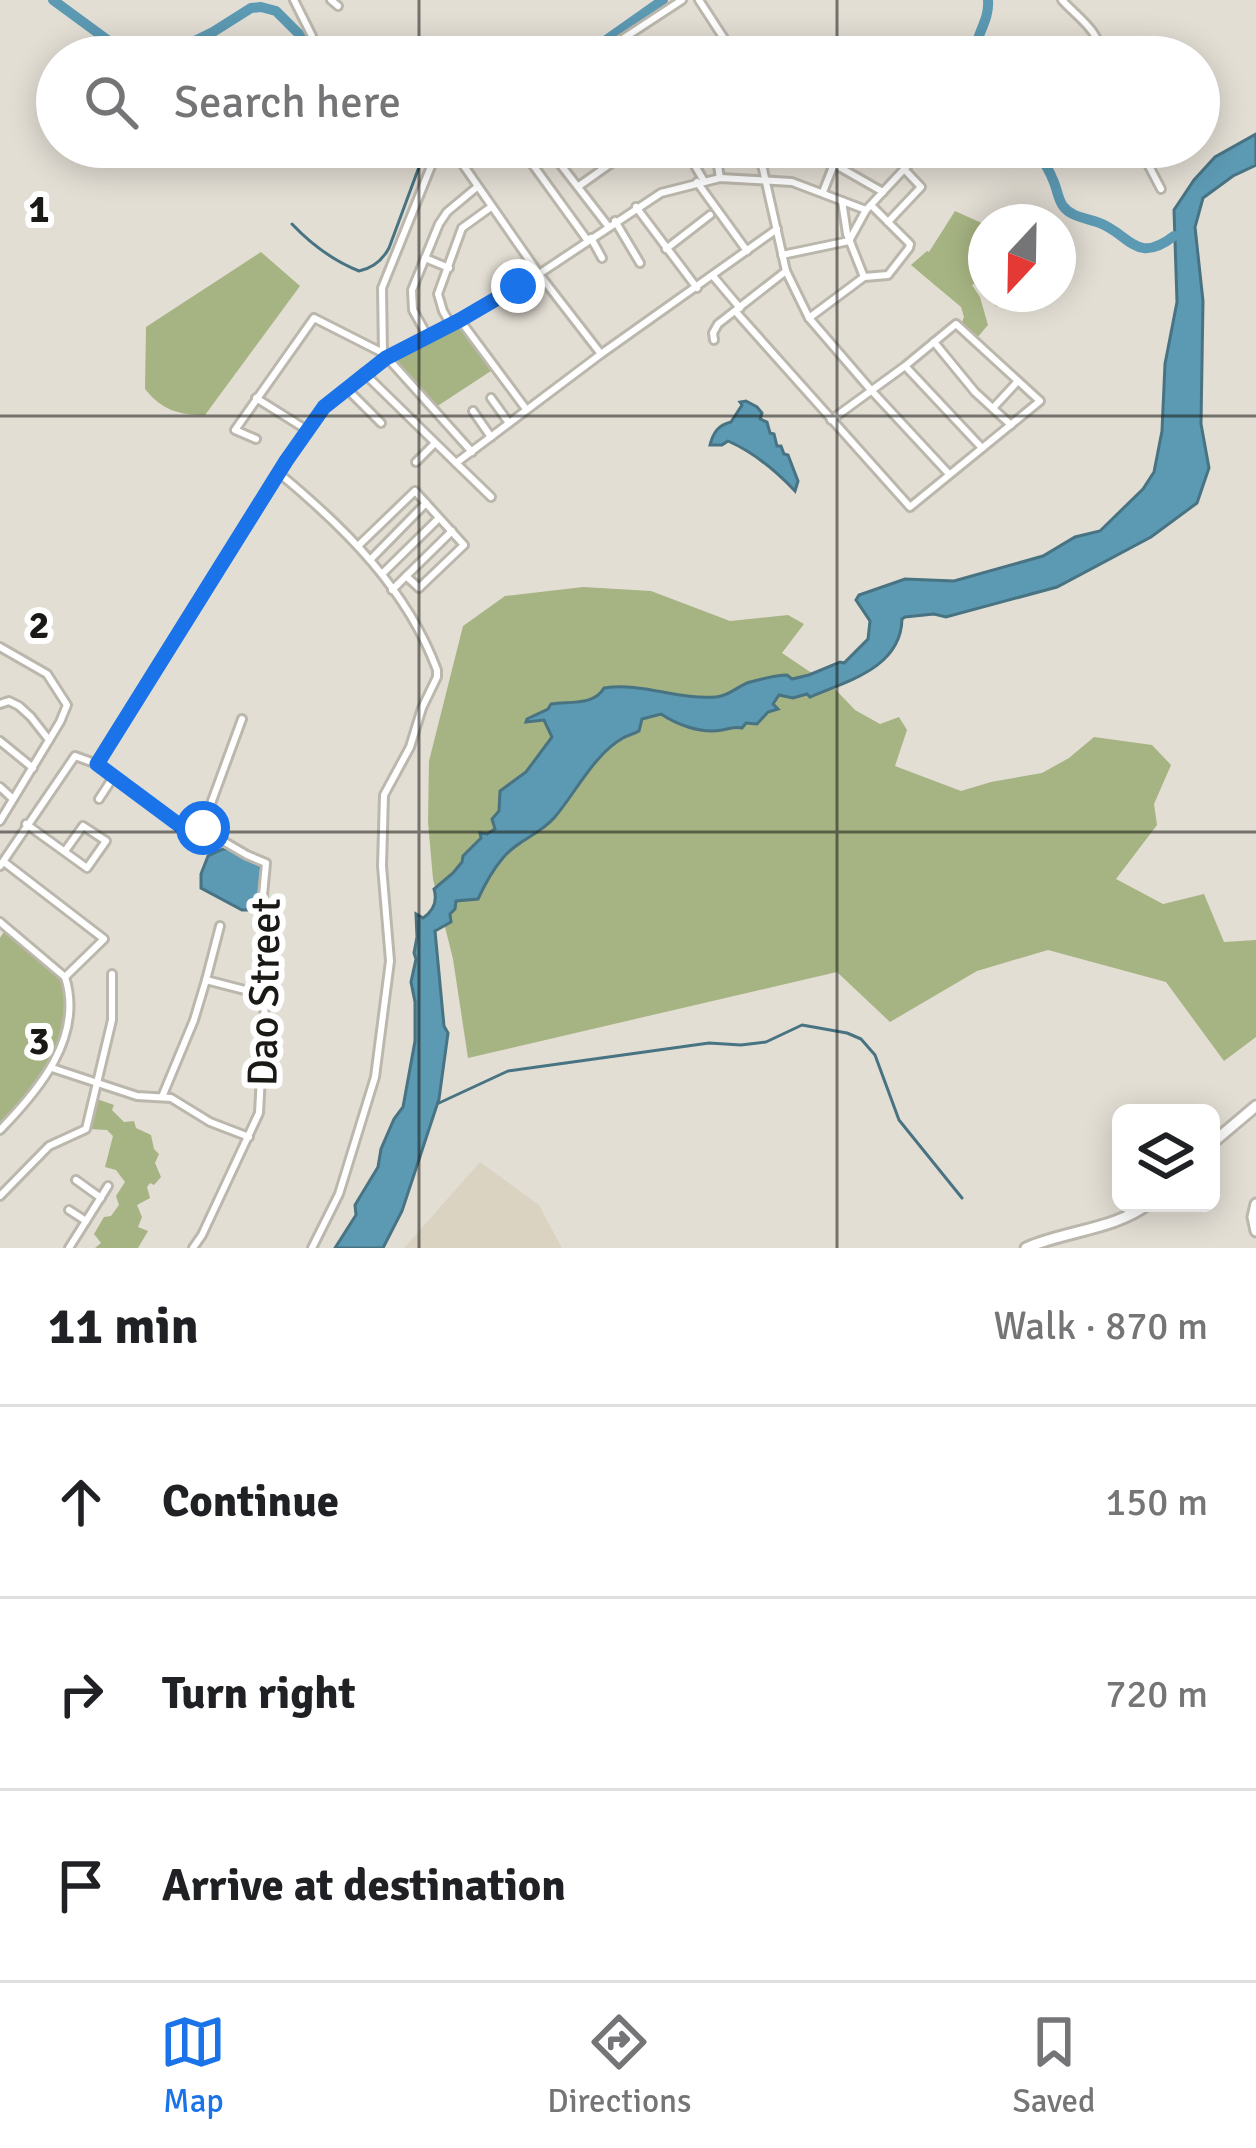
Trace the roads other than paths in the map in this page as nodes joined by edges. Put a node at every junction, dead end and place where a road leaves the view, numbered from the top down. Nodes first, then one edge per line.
1 (309, 0) edge
2 (682, 0) edge
3 (699, 0) edge
4 (1062, 0) edge
5 (296, 4) edge
6 (312, 35) dead end
7 (627, 36) edge
8 (722, 36) edge
9 (1097, 36) edge
10 (430, 168) edge
11 (465, 168) edge
12 (536, 168) edge
13 (565, 168) edge
14 (605, 168) edge
15 (694, 168) edge
16 (718, 168) edge
17 (762, 168) edge
18 (836, 168) edge
19 (841, 168) edge
20 (1150, 168) edge
21 (904, 169) joint
22 (720, 178) junction
23 (764, 180) junction
24 (701, 182) junction
25 (579, 186) junction
26 (478, 187) junction
27 (1161, 189) dead end
28 (823, 192) junction
29 (883, 192) junction
30 (842, 201) junction
31 (491, 207) junction
32 (636, 207) junction
33 (869, 207) junction
34 (710, 215) dead end
35 (888, 222) junction
36 (612, 224) junction
37 (777, 229) junction
38 (590, 240) junction
39 (849, 241) junction
40 (666, 249) junction
41 (746, 251) junction
42 (782, 255) junction
43 (602, 258) dead end
44 (425, 259) junction
45 (640, 263) dead end
46 (449, 268) junction
47 (786, 271) junction
48 (538, 274) junction
49 (713, 276) junction
50 (864, 277) junction
51 (697, 288) junction
52 (738, 310) junction
53 (809, 318) junction
54 (460, 320) junction
55 (451, 325) junction
56 (428, 337) junction
57 (714, 340) dead end
58 (934, 342) junction
59 (601, 354) junction
60 (384, 356) junction
61 (905, 366) junction
62 (364, 373) junction
63 (1018, 381) junction
64 (346, 388) junction
65 (871, 390) junction
66 (256, 398) junction
67 (490, 398) dead end
68 (993, 408) junction
69 (527, 410) junction
70 (473, 411) dead end
71 (831, 420) junction
72 (380, 423) dead end
73 (509, 423) junction
74 (1011, 425) junction
75 (307, 430) junction
76 (491, 437) junction
77 (256, 439) dead end
78 (434, 445) junction
79 (982, 448) junction
80 (472, 452) junction
81 (416, 462) dead end
82 (456, 464) junction
83 (949, 473) junction
84 (280, 474) junction
85 (491, 497) dead end
86 (426, 503) junction
87 (440, 518) junction
88 (452, 531) junction
89 (358, 546) junction
90 (370, 560) junction
91 (382, 574) junction
92 (406, 576) junction
93 (392, 590) junction
94 (0, 647) edge
95 (0, 704) edge
96 (242, 719) dead end
97 (50, 740) junction
98 (0, 741) edge
99 (97, 764) junction
100 (33, 768) junction
101 (114, 776) junction
102 (0, 787) edge
103 (14, 799) junction
104 (99, 799) dead end
105 (0, 821) edge
106 (26, 824) junction
107 (201, 840) junction
108 (65, 851) junction
109 (2, 864) edge
110 (0, 922) edge
111 (220, 926) dead end
112 (112, 974) dead end
113 (65, 977) junction
114 (206, 980) junction
115 (264, 995) junction
116 (52, 1068) junction
117 (96, 1083) junction
118 (162, 1097) junction
119 (1256, 1106) edge
120 (0, 1130) edge
121 (1220, 1136) edge
122 (249, 1137) junction
123 (76, 1180) dead end
124 (108, 1186) dead end
125 (0, 1196) edge
126 (100, 1198) junction
127 (1256, 1204) edge
128 (69, 1210) dead end
129 (1137, 1212) edge
130 (86, 1221) junction
131 (1256, 1231) edge
132 (69, 1248) edge
133 (193, 1248) edge
134 (312, 1248) edge
135 (1026, 1248) edge

1 - 5 street
2 - 7 street
3 - 8 street
4 - 9 street
5 - 6 street
10 - 60 street
11 - 26 street
12 - 38 street
13 - 25 street
14 - 25 street
15 - 24 street
16 - 22 street
17 - 23 street
18 - 28 street
19 - 29 street
20 - 27 street
21 - 29 street
21 - 35 street
22 - 23 street
22 - 24 street
23 - 28 street
23 - 37 street
24 - 32 street
24 - 41 street
25 - 36 street
26 - 31 street
26 - 44 street
28 - 30 street
29 - 33 street
30 - 33 street
30 - 39 street
31 - 46 street
31 - 48 street
32 - 36 street
32 - 40 street
33 - 35 street
33 - 39 street
34 - 40 street
35 - 50 street
36 - 38 street
36 - 45 street
37 - 41 street
37 - 42 street
38 - 43 street
38 - 48 street
39 - 42 street
39 - 50 street
40 - 51 street
41 - 49 street
42 - 47 street
44 - 46 street
44 - 56 street
46 - 55 street
47 - 52 street
47 - 53 street
48 - 54 street
48 - 59 street
49 - 51 street
49 - 52 street
50 - 53 street
51 - 59 street
52 - 57 street
52 - 71 street
53 - 65 street
54 - 55 street
54 - 69 street
55 - 56 street
56 - 60 street
58 - 61 street
58 - 63 street
58 - 68 street
59 - 69 street
60 - 62 street
60 - 66 street
60 - 80 street
61 - 65 street
61 - 79 street
62 - 64 street
62 - 78 street
63 - 68 street
63 - 74 street
64 - 72 street
64 - 75 street
65 - 71 street
65 - 83 street
66 - 75 street
66 - 77 street
67 - 73 street
68 - 74 street
69 - 73 street
70 - 76 street
71 - 83 street
73 - 76 street
74 - 79 street
75 - 84 street
76 - 80 street
78 - 81 street
78 - 82 street
79 - 83 street
80 - 82 street
82 - 85 street
84 - 89 street
84 - 99 street
86 - 87 street
86 - 89 street
86 - 90 street
87 - 88 street
87 - 91 street
88 - 92 street
88 - 92 street
89 - 90 street
90 - 91 street
91 - 93 street
92 - 93 street
93 - 134 street
94 - 97 street
95 - 97 street
96 - 107 street
97 - 100 street
98 - 100 street
99 - 101 street
99 - 106 street
100 - 103 street
101 - 104 street
101 - 107 street
102 - 103 street
103 - 105 street
106 - 108 street
106 - 109 street
107 - 115 street, Dao Street
108 - 108 street
109 - 113 street
110 - 113 street
111 - 114 street
112 - 117 street
113 - 116 street
114 - 115 street
114 - 118 street
115 - 122 street, Dao Street
116 - 117 street
116 - 120 street
117 - 118 street
117 - 125 street
118 - 122 street
119 - 121 main road
122 - 133 street, Dao Street
123 - 126 street
124 - 126 street
126 - 130 street
127 - 131 main road
128 - 130 street
129 - 135 main road
130 - 132 street

